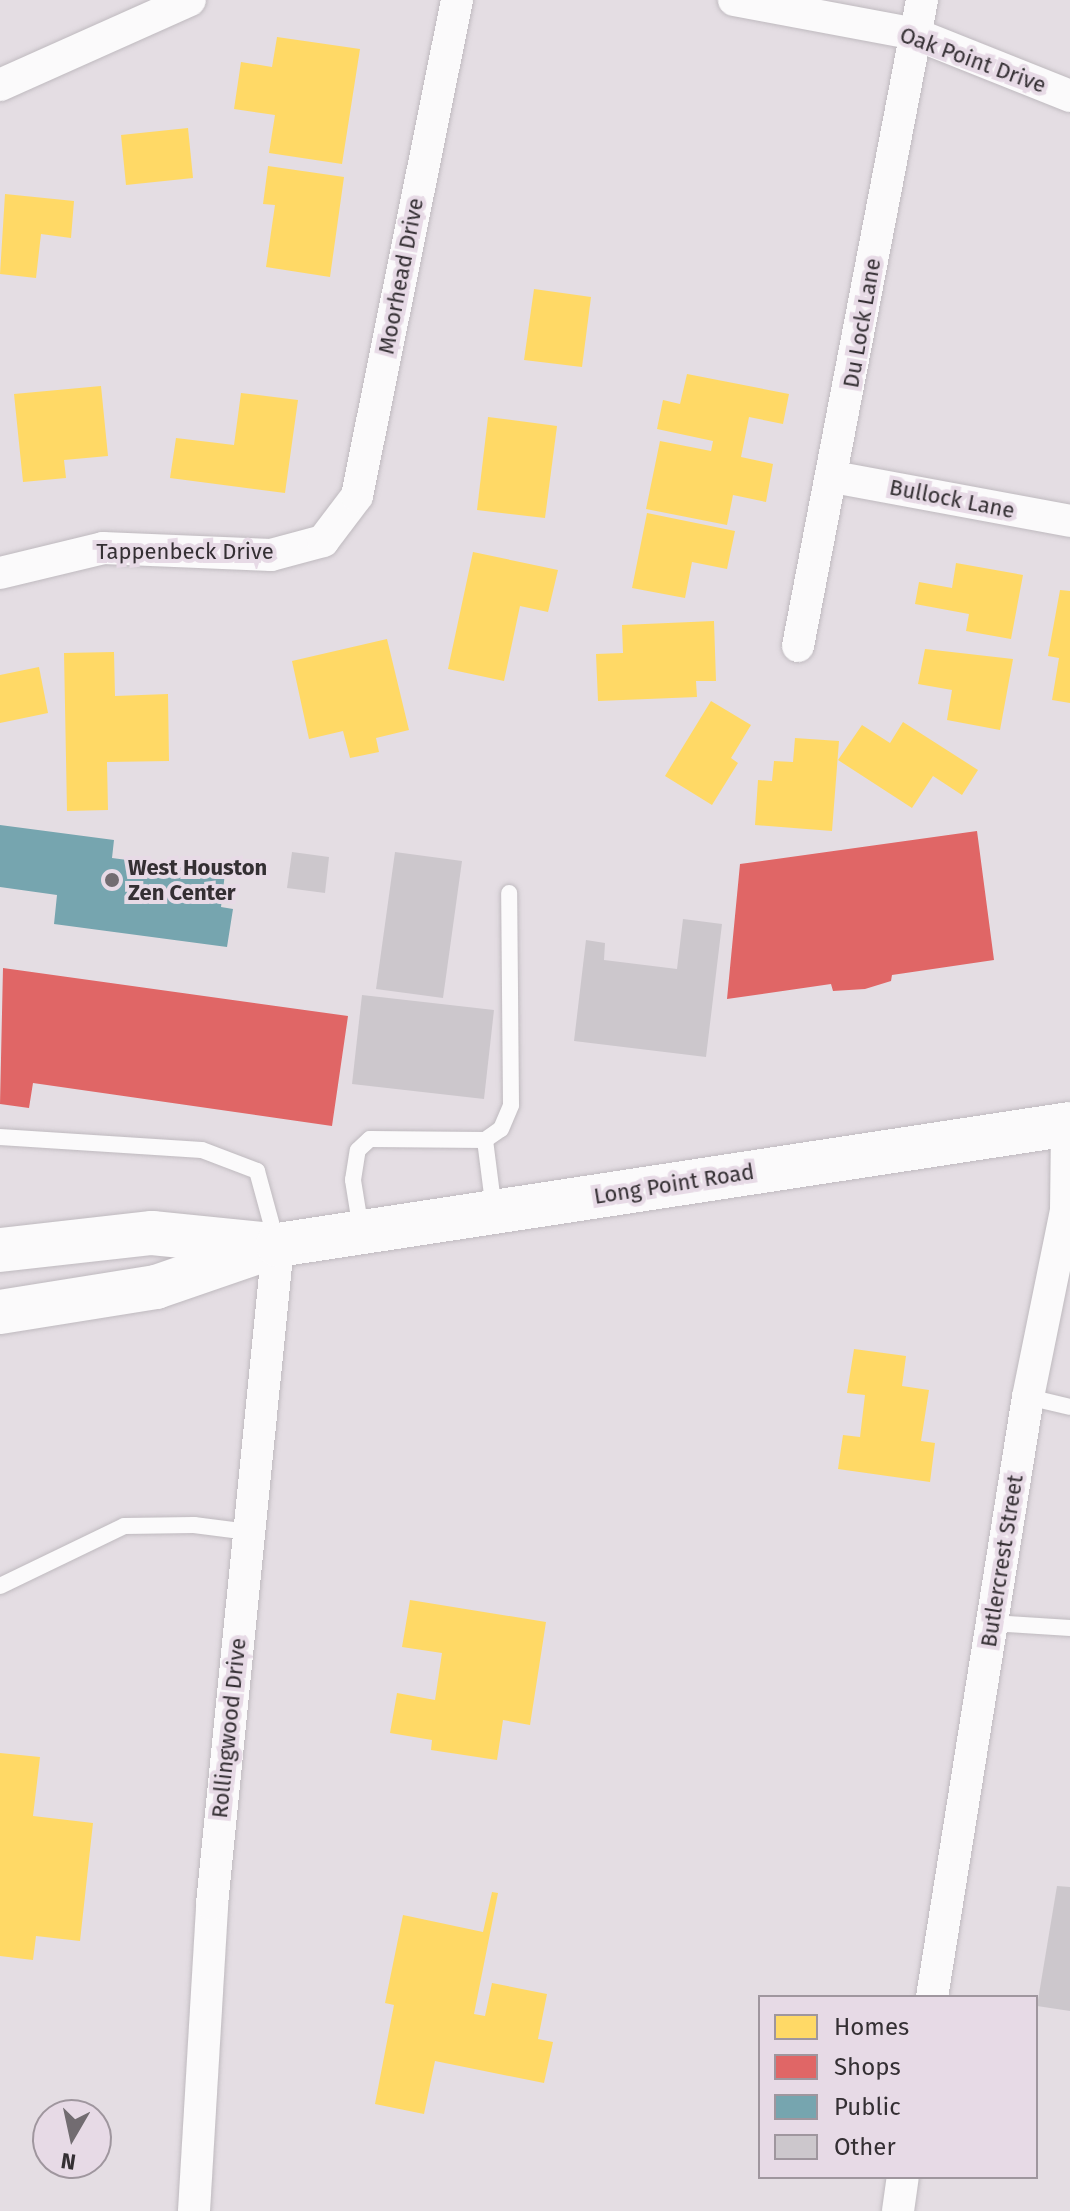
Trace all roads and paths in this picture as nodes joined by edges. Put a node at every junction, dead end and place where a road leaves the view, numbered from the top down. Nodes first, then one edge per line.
1 (190, 0) edge
2 (457, 0) edge
3 (734, 0) edge
4 (922, 0) edge
5 (915, 34) junction
6 (0, 85) edge
7 (1070, 96) edge
8 (833, 477) junction
9 (1070, 521) edge
10 (323, 541) joint
11 (0, 573) edge
12 (798, 646) dead end
13 (509, 893) dead end
14 (1068, 1124) edge
15 (0, 1137) edge
16 (485, 1140) junction
17 (495, 1212) junction
18 (361, 1232) junction
19 (278, 1245) junction
20 (0, 1250) edge
21 (0, 1312) edge
22 (1028, 1397) junction
23 (1070, 1407) edge
24 (249, 1532) junction
25 (0, 1586) edge
26 (992, 1623) junction
27 (1070, 1628) edge
28 (932, 1995) edge
29 (903, 2179) edge
30 (194, 2211) edge
31 (898, 2211) edge

1 - 6 street
2 - 10 street, Moorhead Drive
3 - 5 street, Oak Point Drive
4 - 5 street, Du Lock Lane
5 - 7 street, Oak Point Drive
5 - 8 street, Du Lock Lane
8 - 9 street, Bullock Lane
8 - 12 street, Du Lock Lane
10 - 11 street, Tappenbeck Drive
13 - 16 lane
14 - 17 main road, Long Point Road
14 - 22 street, Butlercrest Street
15 - 19 lane
16 - 17 lane
16 - 18 lane
17 - 18 main road, Long Point Road
18 - 19 main road, Long Point Road
19 - 20 main road, Long Point Road
19 - 21 main road, Long Point Road
19 - 24 street, Rollingwood Drive
22 - 23 lane
22 - 26 street, Butlercrest Street
24 - 25 lane
24 - 30 street, Rollingwood Drive
26 - 27 lane
26 - 28 street, Butlercrest Street
29 - 31 street

